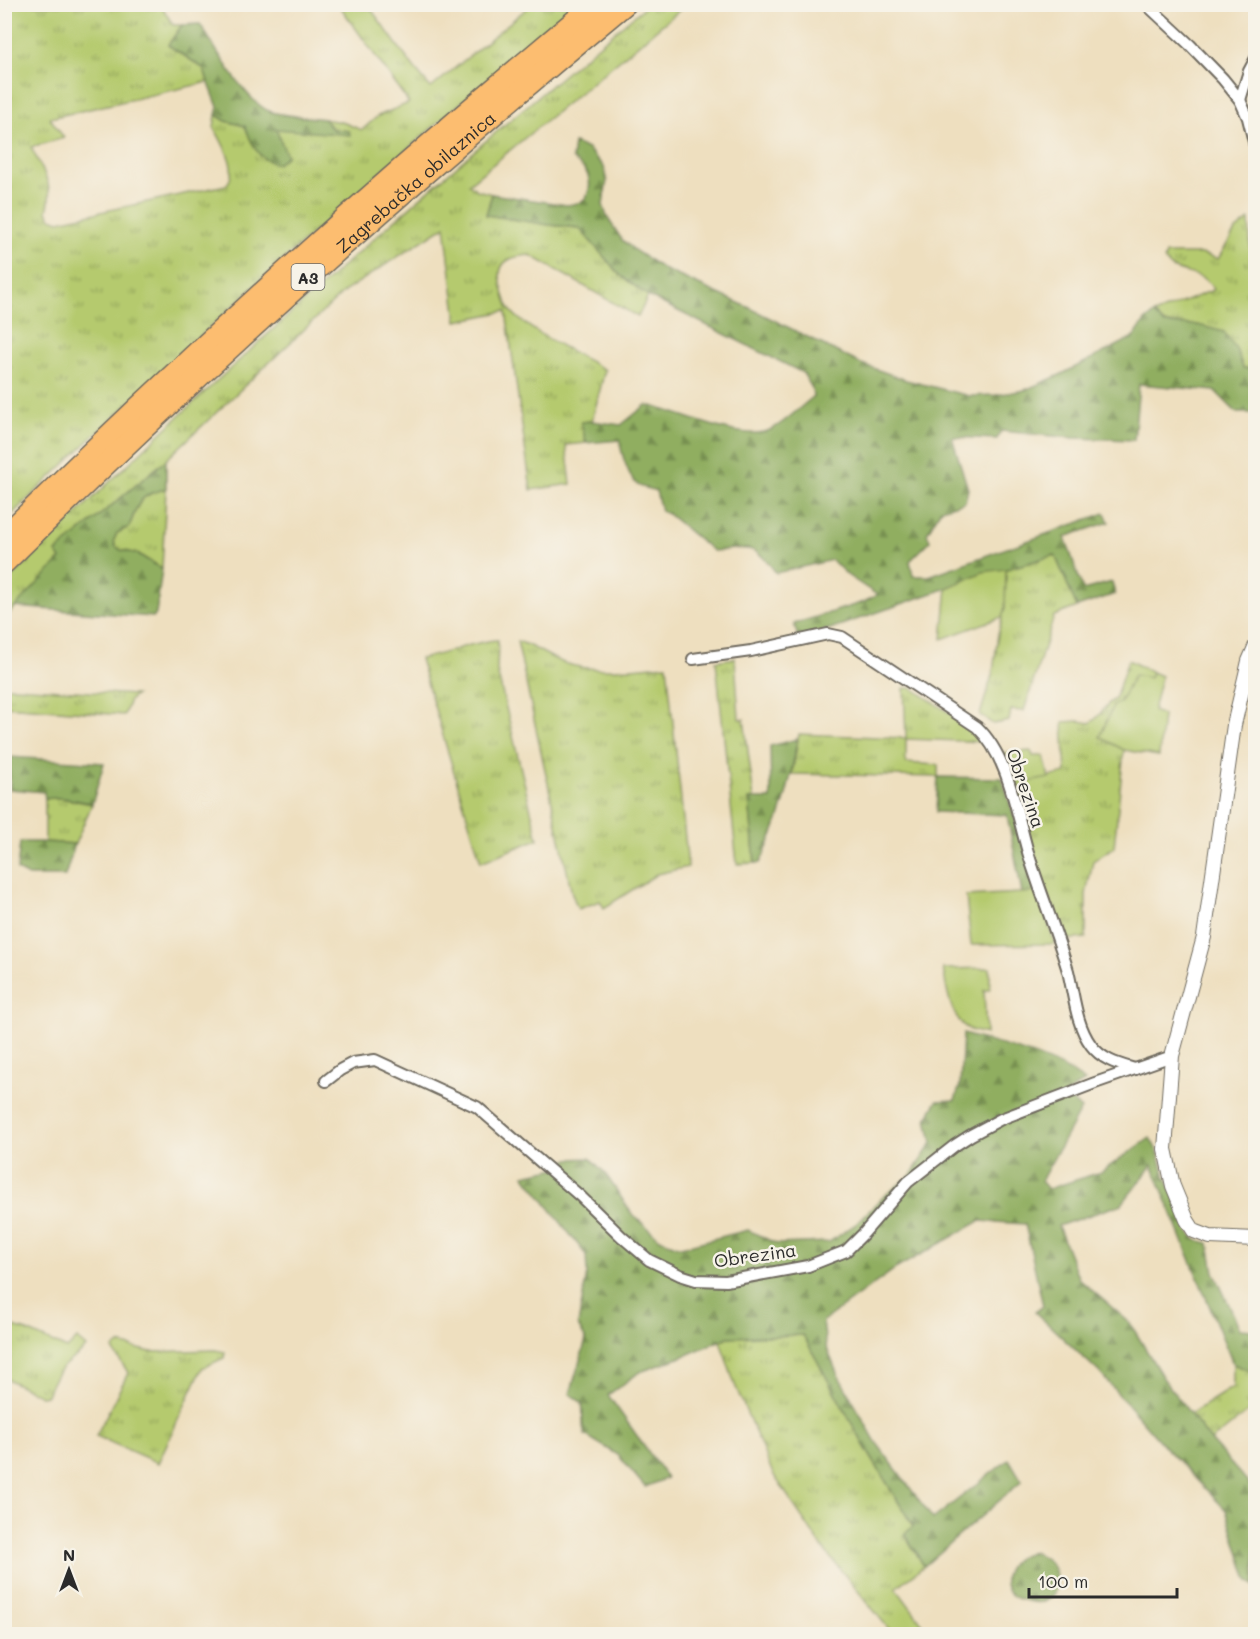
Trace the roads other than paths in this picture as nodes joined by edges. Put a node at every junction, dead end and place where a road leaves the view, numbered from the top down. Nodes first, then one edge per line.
1 (595, 4) edge
2 (625, 4) edge
3 (1146, 4) edge
4 (1256, 58) edge
5 (1240, 100) junction
6 (1252, 119) edge
7 (1256, 150) edge
8 (4, 537) edge
9 (4, 563) edge
10 (1256, 645) edge
11 (693, 659) dead end
12 (1172, 1056) junction
13 (1135, 1069) junction
14 (326, 1081) dead end
15 (1256, 1239) edge

1 - 8 highway, Zagrebačka obilaznica / A3
2 - 9 highway, Zagrebačka obilaznica / A3
3 - 5 street
4 - 5 street
5 - 6 street
6 - 7 street
10 - 12 street
11 - 13 street, Obrezina
12 - 13 street, Obrezina
12 - 15 street
13 - 14 street, Obrezina

